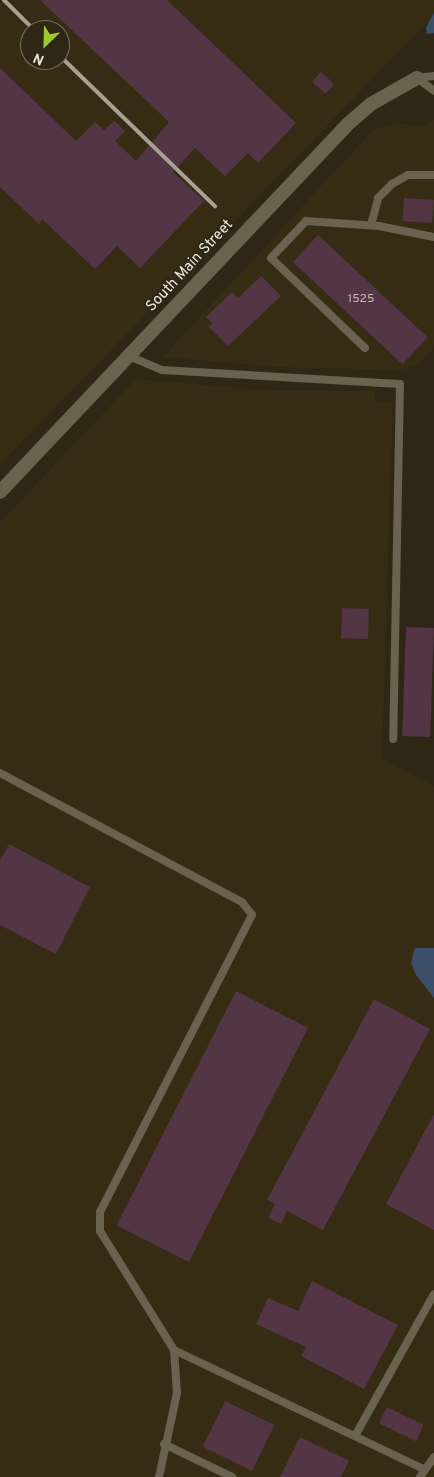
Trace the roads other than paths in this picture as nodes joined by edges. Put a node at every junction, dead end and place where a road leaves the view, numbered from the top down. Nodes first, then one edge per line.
1 (434, 76) edge
2 (418, 78) junction
3 (434, 90) edge
4 (434, 175) edge
5 (371, 225) junction
6 (434, 237) edge
7 (364, 348) dead end
8 (129, 356) junction
9 (0, 492) edge
10 (393, 739) dead end
11 (0, 773) edge
12 (434, 1294) edge
13 (174, 1350) junction
14 (355, 1436) junction
15 (164, 1444) junction
16 (434, 1457) edge
17 (424, 1469) junction
18 (159, 1477) edge
19 (232, 1477) edge
20 (420, 1477) edge

1 - 2 lane
2 - 3 lane
2 - 8 street, South Main Street
4 - 5 lane
5 - 6 lane
5 - 7 lane
8 - 9 street, South Main Street
8 - 10 lane
11 - 13 lane
12 - 14 lane
13 - 14 lane
13 - 15 lane
14 - 17 lane
15 - 18 lane
15 - 19 lane
16 - 17 lane
17 - 20 lane

